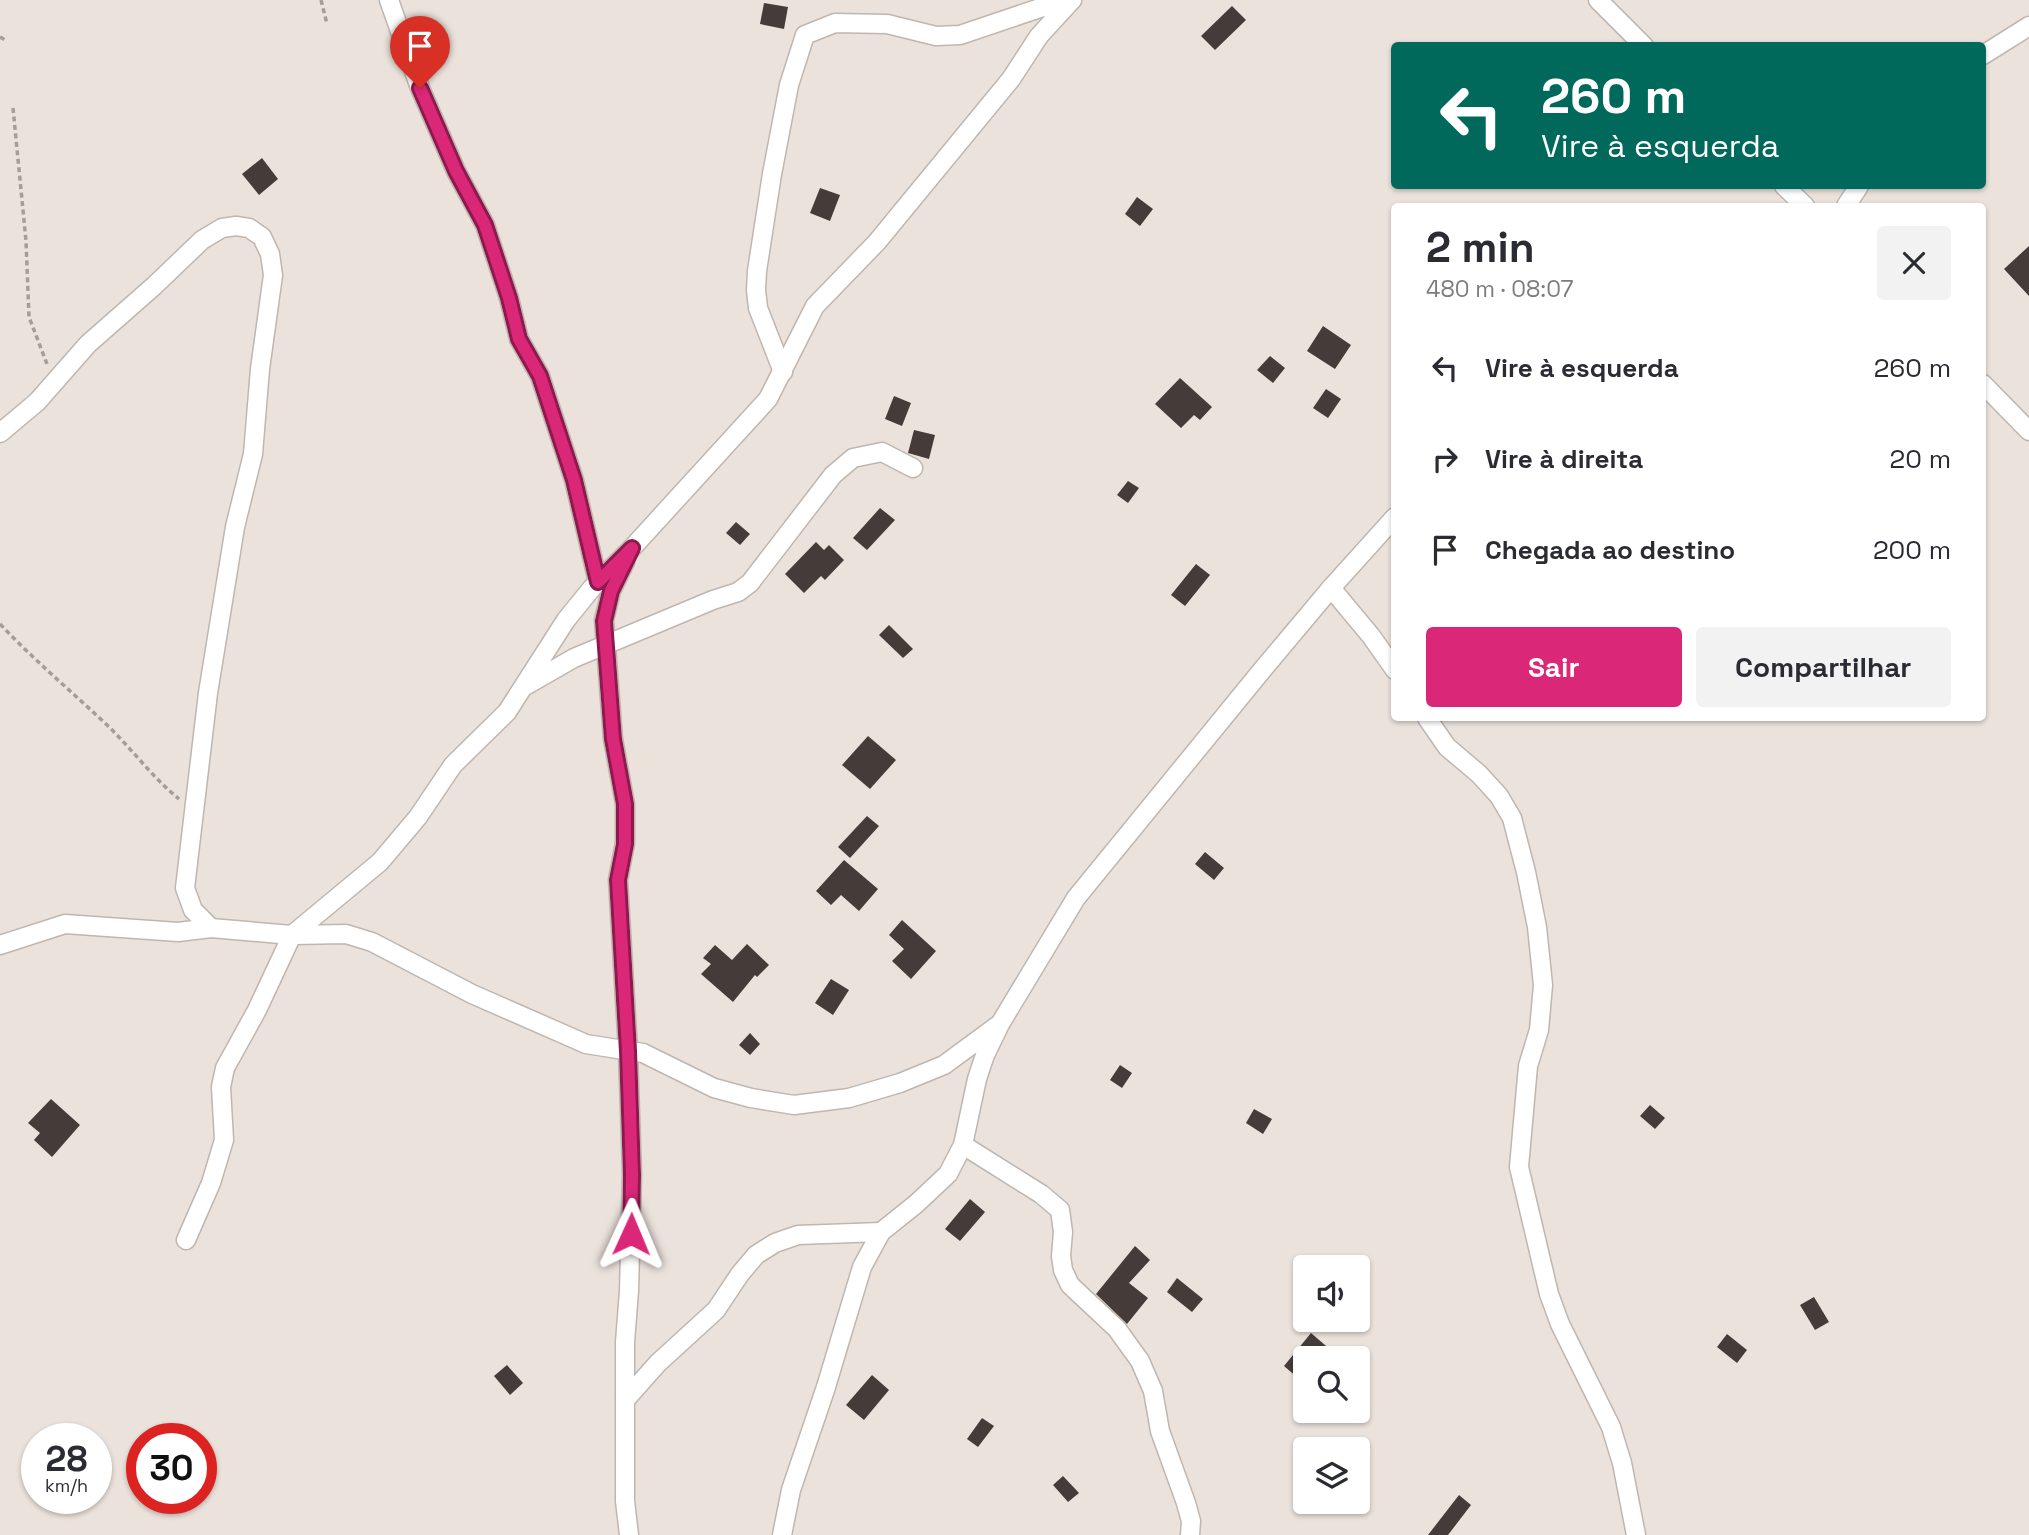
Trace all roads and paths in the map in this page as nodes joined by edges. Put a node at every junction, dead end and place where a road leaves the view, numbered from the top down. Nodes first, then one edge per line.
1 (321, 0) edge
2 (388, 0) edge
3 (1072, 0) edge
4 (1598, 0) edge
5 (327, 24) dead end
6 (2029, 26) edge
7 (0, 37) edge
8 (7, 41) dead end
9 (1640, 42) edge
10 (1986, 53) edge
11 (13, 108) dead end
12 (1787, 189) edge
13 (1802, 203) edge
14 (783, 372) junction
15 (54, 383) junction
16 (1986, 387) edge
17 (2029, 431) edge
18 (0, 433) edge
19 (913, 468) dead end
20 (1391, 521) edge
21 (632, 548) junction
22 (598, 582) junction
23 (1331, 588) junction
24 (0, 624) edge
25 (606, 644) junction
26 (1391, 664) edge
27 (524, 687) junction
28 (1429, 721) edge
29 (194, 811) junction
30 (211, 928) junction
31 (292, 935) junction
32 (0, 945) edge
33 (1000, 1024) junction
34 (628, 1051) junction
35 (963, 1145) junction
36 (881, 1232) junction
37 (186, 1240) dead end
38 (626, 1399) junction
39 (628, 1535) edge
40 (782, 1535) edge
41 (1190, 1535) edge
42 (1636, 1535) edge

1 - 5 path
2 - 22 street
3 - 14 street
3 - 14 street
4 - 9 street
6 - 10 street
7 - 8 path
11 - 15 path
12 - 13 street
14 - 21 street
15 - 18 street
15 - 29 street
16 - 17 street
19 - 25 street
20 - 23 street
21 - 22 street
21 - 25 street
22 - 27 street
23 - 26 street
23 - 33 street
24 - 29 path
25 - 27 street
25 - 34 street
27 - 31 street
28 - 42 street
29 - 30 street
30 - 31 street
30 - 32 street
31 - 34 street
31 - 37 street
33 - 34 street
33 - 35 street
34 - 38 street
35 - 36 street
35 - 41 street
36 - 38 street
36 - 40 street
38 - 39 street

